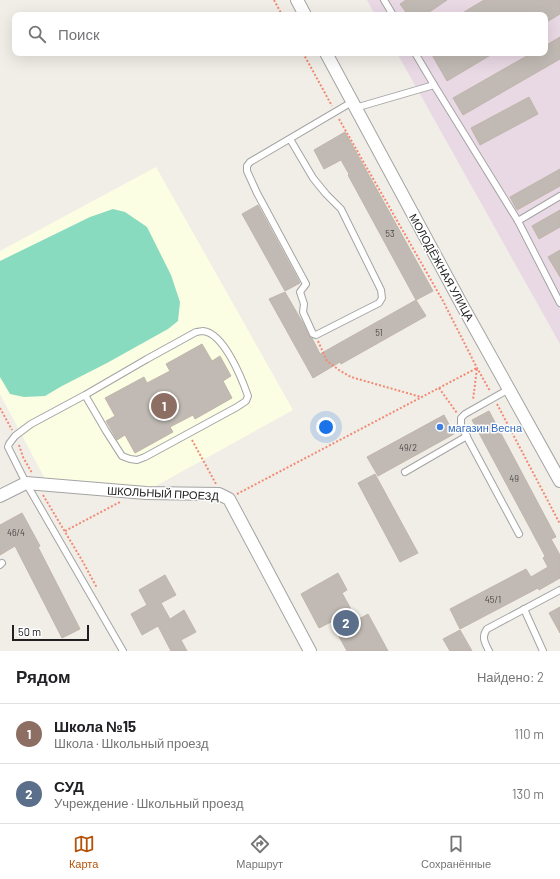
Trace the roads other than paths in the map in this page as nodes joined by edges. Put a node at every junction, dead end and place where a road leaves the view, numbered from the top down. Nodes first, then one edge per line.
1 (297, 0) edge
2 (384, 0) edge
3 (303, 12) edge
4 (391, 12) edge
5 (328, 56) edge
6 (417, 56) edge
7 (434, 85) junction
8 (354, 105) junction
9 (290, 139) junction
10 (560, 196) edge
11 (518, 221) junction
12 (560, 302) edge
13 (509, 390) junction
14 (85, 395) junction
15 (467, 436) junction
16 (405, 472) dead end
17 (560, 481) edge
18 (31, 483) junction
19 (0, 496) edge
20 (519, 534) dead end
21 (560, 590) edge
22 (524, 609) junction
23 (123, 651) edge
24 (310, 651) edge
25 (489, 651) edge
26 (543, 651) edge

1 - 3 street
2 - 4 lane
5 - 8 street, МОЛОДЁЖНАЯ УЛИЦА
6 - 7 lane
7 - 8 lane
7 - 11 lane
8 - 9 lane
8 - 13 street, МОЛОДЁЖНАЯ УЛИЦА
9 - 9 lane
10 - 11 lane
11 - 12 lane
13 - 15 lane
13 - 17 street, МОЛОДЁЖНАЯ УЛИЦА
14 - 14 lane
14 - 18 lane
15 - 16 lane
15 - 20 lane
18 - 19 street
18 - 23 lane
18 - 24 street, ШКОЛЬНЫЙ ПРОЕЗД
21 - 22 lane
22 - 25 lane
22 - 26 lane

